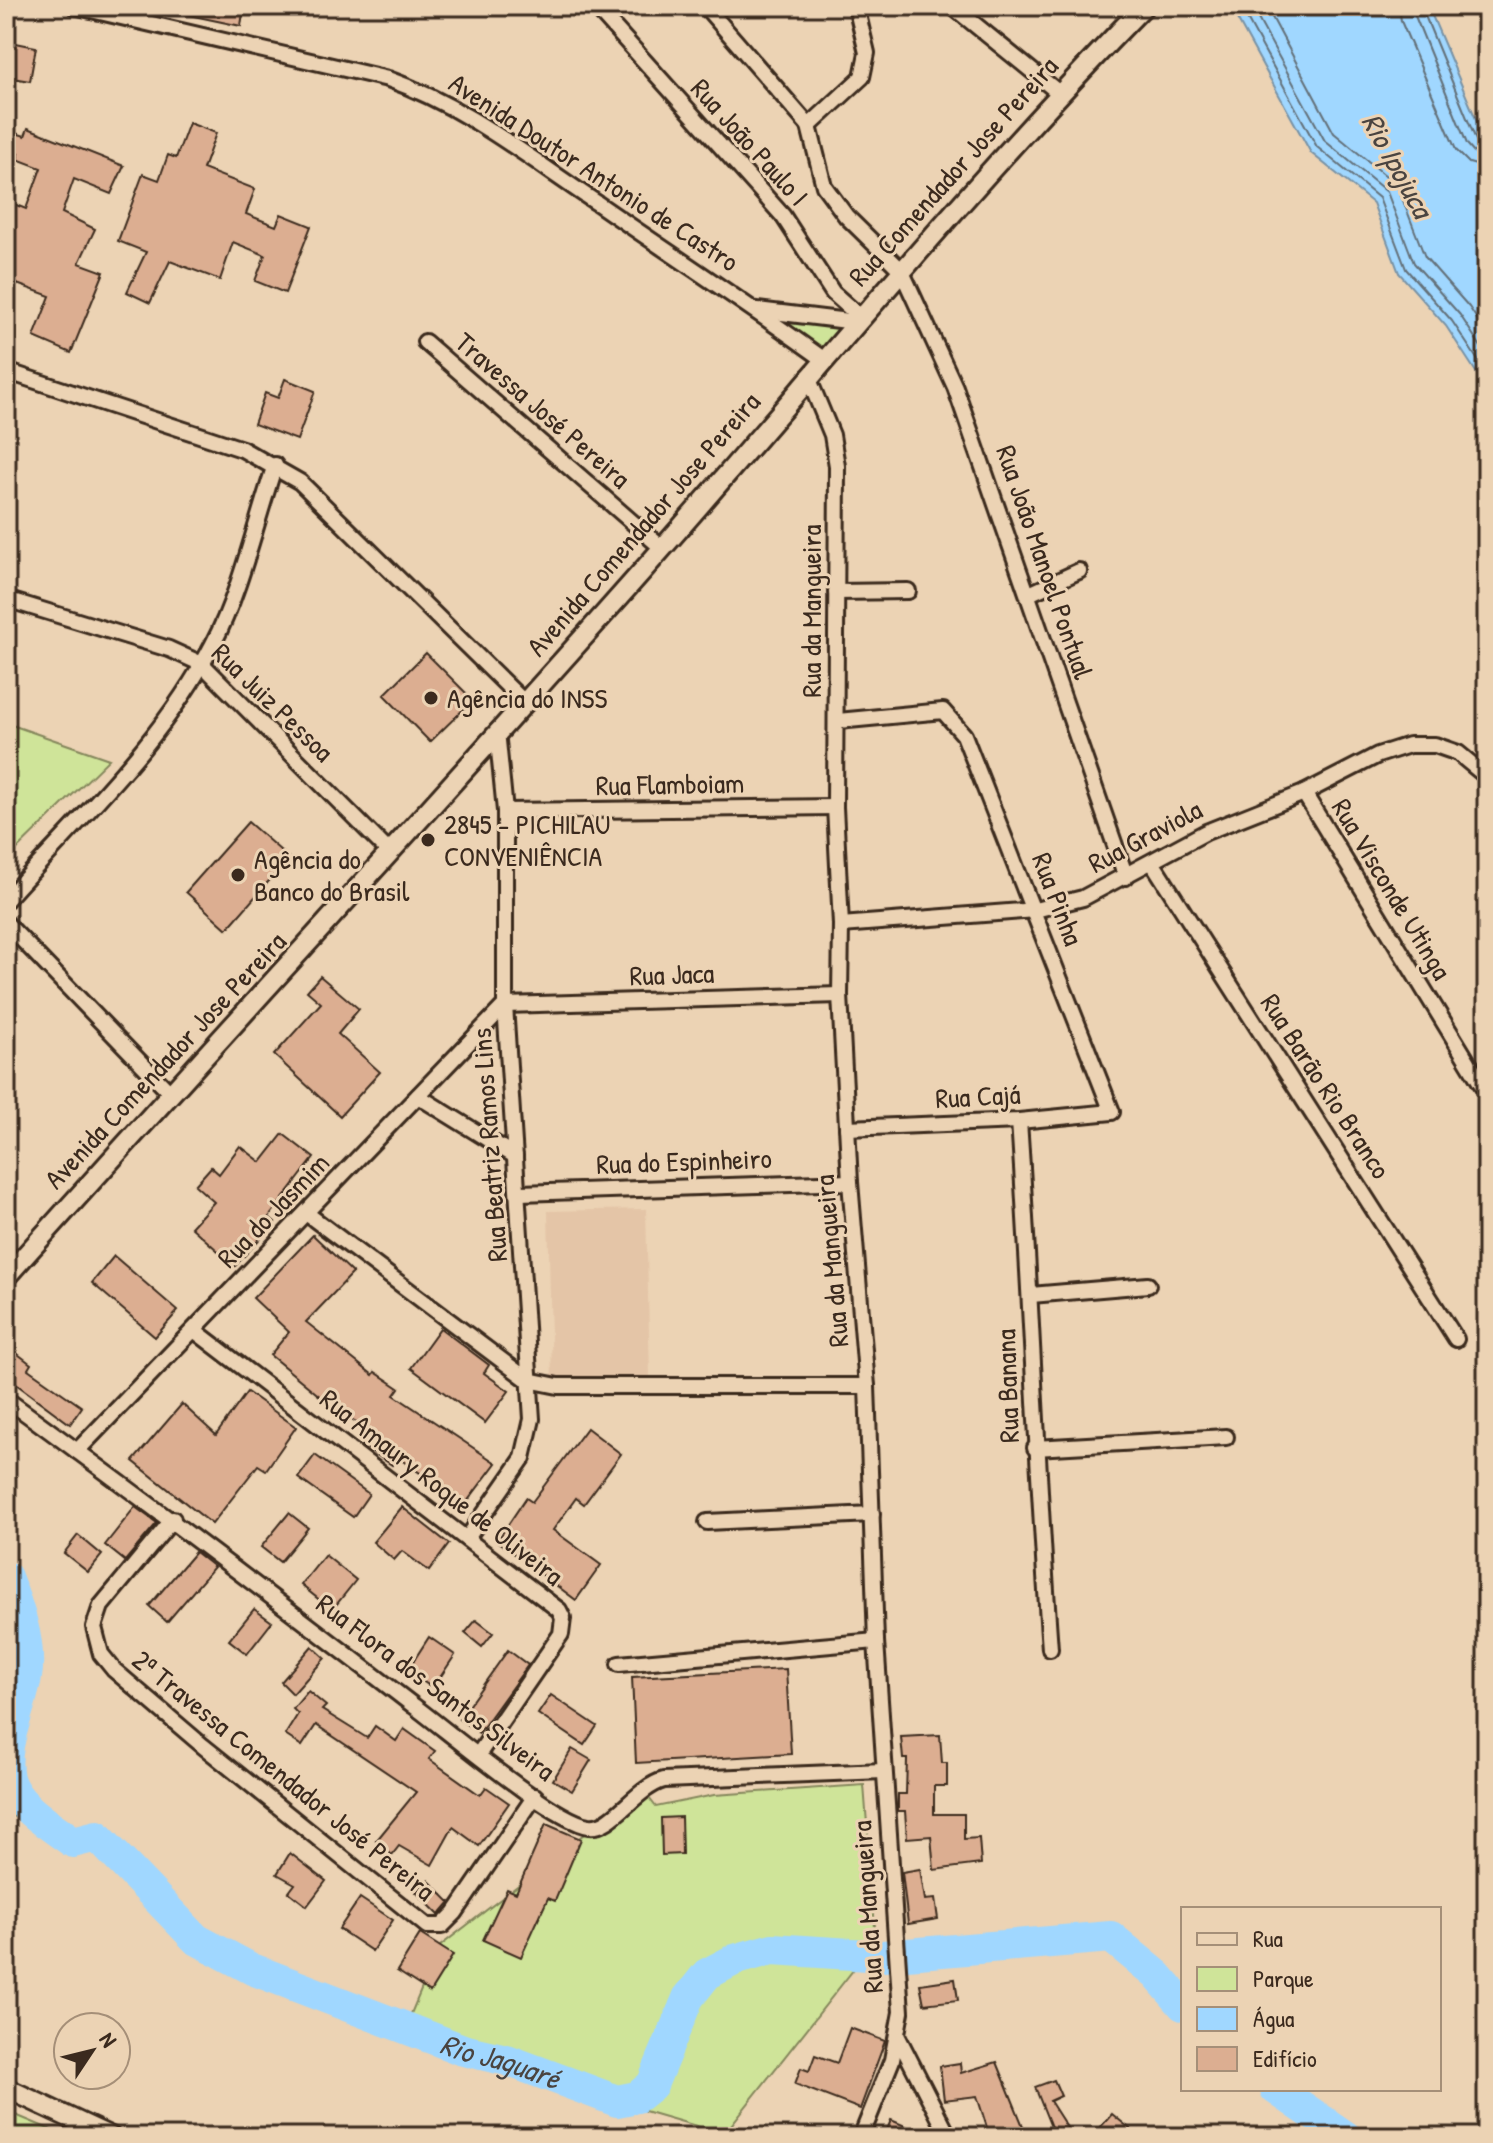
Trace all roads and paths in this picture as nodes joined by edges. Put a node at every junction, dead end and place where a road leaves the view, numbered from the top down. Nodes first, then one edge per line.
1 (74, 6) edge
2 (595, 6) edge
3 (705, 6) edge
4 (856, 6) edge
5 (952, 6) edge
6 (1144, 6) edge
7 (1484, 6) edge
8 (1487, 12) edge
9 (1059, 93) junction
10 (809, 126) junction
11 (901, 270) junction
12 (756, 310) junction
13 (858, 319) junction
14 (425, 342) dead end
15 (823, 359) junction
16 (6, 371) edge
17 (808, 377) junction
18 (275, 465) junction
19 (662, 548) junction
20 (1079, 571) dead end
21 (908, 591) dead end
22 (836, 592) junction
23 (1029, 594) junction
24 (6, 599) edge
25 (202, 664) junction
26 (524, 702) junction
27 (838, 721) junction
28 (497, 731) junction
29 (1487, 777) edge
30 (1304, 793) junction
31 (835, 807) junction
32 (505, 811) junction
33 (390, 853) junction
34 (1152, 862) junction
35 (1126, 877) junction
36 (6, 900) edge
37 (1035, 910) junction
38 (6, 923) edge
39 (841, 925) junction
40 (840, 995) junction
41 (505, 1005) junction
42 (170, 1093) junction
43 (1487, 1093) edge
44 (418, 1096) junction
45 (1112, 1112) joint
46 (1019, 1121) junction
47 (847, 1128) junction
48 (515, 1156) junction
49 (850, 1182) junction
50 (520, 1193) junction
51 (306, 1213) junction
52 (6, 1277) edge
53 (1148, 1285) dead end
54 (1031, 1295) junction
55 (194, 1330) junction
56 (1456, 1339) dead end
57 (528, 1380) junction
58 (867, 1386) junction
59 (6, 1399) edge
60 (1226, 1437) dead end
61 (1035, 1448) junction
62 (77, 1451) junction
63 (872, 1514) junction
64 (173, 1519) junction
65 (707, 1522) dead end
66 (468, 1537) junction
67 (876, 1641) junction
68 (1050, 1649) dead end
69 (619, 1664) dead end
70 (478, 1755) junction
71 (883, 1771) junction
72 (535, 1796) junction
73 (898, 2037) junction
74 (6, 2088) edge
75 (111, 2137) edge
76 (861, 2137) edge
77 (949, 2137) edge

1 - 12 street, Avenida Doutor Antonio de Castro
2 - 13 street, Rua João Paulo I
3 - 10 street
4 - 10 street
5 - 9 street
6 - 9 street, Rua Comendador Jose Pereira
7 - 8 street
9 - 11 street, Rua Comendador Jose Pereira
10 - 11 street
11 - 13 street, Rua Comendador Jose Pereira
11 - 23 street, Rua João Manoel Pontual
12 - 13 street, Avenida Doutor Antonio de Castro
12 - 15 street, Avenida Doutor Antonio de Castro
13 - 15 street, Rua Comendador Jose Pereira
14 - 19 street, Travessa José Pereira
15 - 17 street, Rua Comendador Jose Pereira
16 - 18 street
17 - 19 street, Avenida Comendador Jose Pereira
17 - 22 street, Rua da Mangueira
18 - 25 street
18 - 26 street
19 - 26 street, Avenida Comendador Jose Pereira
20 - 23 street
21 - 22 street
22 - 27 street, Rua da Mangueira
23 - 35 street, Rua João Manoel Pontual
24 - 25 street, Rua Juiz Pessoa
25 - 33 street, Rua Juiz Pessoa
25 - 36 street
26 - 28 street, Avenida Comendador Jose Pereira
27 - 31 street, Rua da Mangueira
27 - 37 street, Rua Pinha
28 - 32 street, Rua Beatriz Ramos Lins
28 - 33 street, Avenida Comendador Jose Pereira
29 - 30 street, Rua Graviola
30 - 34 street, Rua Graviola
30 - 43 street, Rua Visconde Utinga
31 - 32 street, Rua Flamboiam
31 - 39 street, Rua da Mangueira
32 - 41 street, Rua Beatriz Ramos Lins
33 - 42 street, Avenida Comendador Jose Pereira
34 - 35 street, Rua Graviola
34 - 56 street, Rua Barão Rio Branco
35 - 37 street, Rua Graviola
37 - 39 street, Rua Graviola
37 - 45 street, Rua Pinha
38 - 42 street
39 - 40 street, Rua da Mangueira
40 - 41 street, Rua Jaca
40 - 47 street, Rua da Mangueira
41 - 44 street, Rua do Jasmim
41 - 48 street, Rua Beatriz Ramos Lins
42 - 52 street, Avenida Comendador Jose Pereira
44 - 48 street
44 - 51 street, Rua do Jasmim
45 - 46 street, Rua Cajá
46 - 47 street, Rua Cajá
46 - 54 street, Rua Banana
47 - 49 street, Rua da Mangueira
48 - 50 street, Rua Beatriz Ramos Lins
49 - 50 street, Rua do Espinheiro
49 - 58 street, Rua da Mangueira
50 - 57 street, Rua Beatriz Ramos Lins
51 - 55 street, Rua do Jasmim
51 - 57 street
53 - 54 street
54 - 61 street, Rua Banana
55 - 62 street, Rua do Jasmim
55 - 66 street, Rua Amaury Roque de Oliveira
57 - 58 street
57 - 66 street, Rua Beatriz Ramos Lins
58 - 63 street, Rua da Mangueira
59 - 62 street, Rua Flora dos Santos Silveira
60 - 61 street
61 - 68 street, Rua Banana
62 - 64 street, Rua Flora dos Santos Silveira
63 - 65 street
63 - 67 street, Rua da Mangueira
64 - 70 street, Rua Flora dos Santos Silveira
64 - 72 street, 2ª Travessa Comendador José Pereira
66 - 70 street, Rua Amaury Roque de Oliveira
67 - 69 street
67 - 71 street, Rua da Mangueira
70 - 72 street, Rua Flora dos Santos Silveira
71 - 72 street, Rua Flora dos Santos Silveira
71 - 73 street, Rua da Mangueira
73 - 76 street, Rua da Mangueira
73 - 77 street
74 - 75 street

